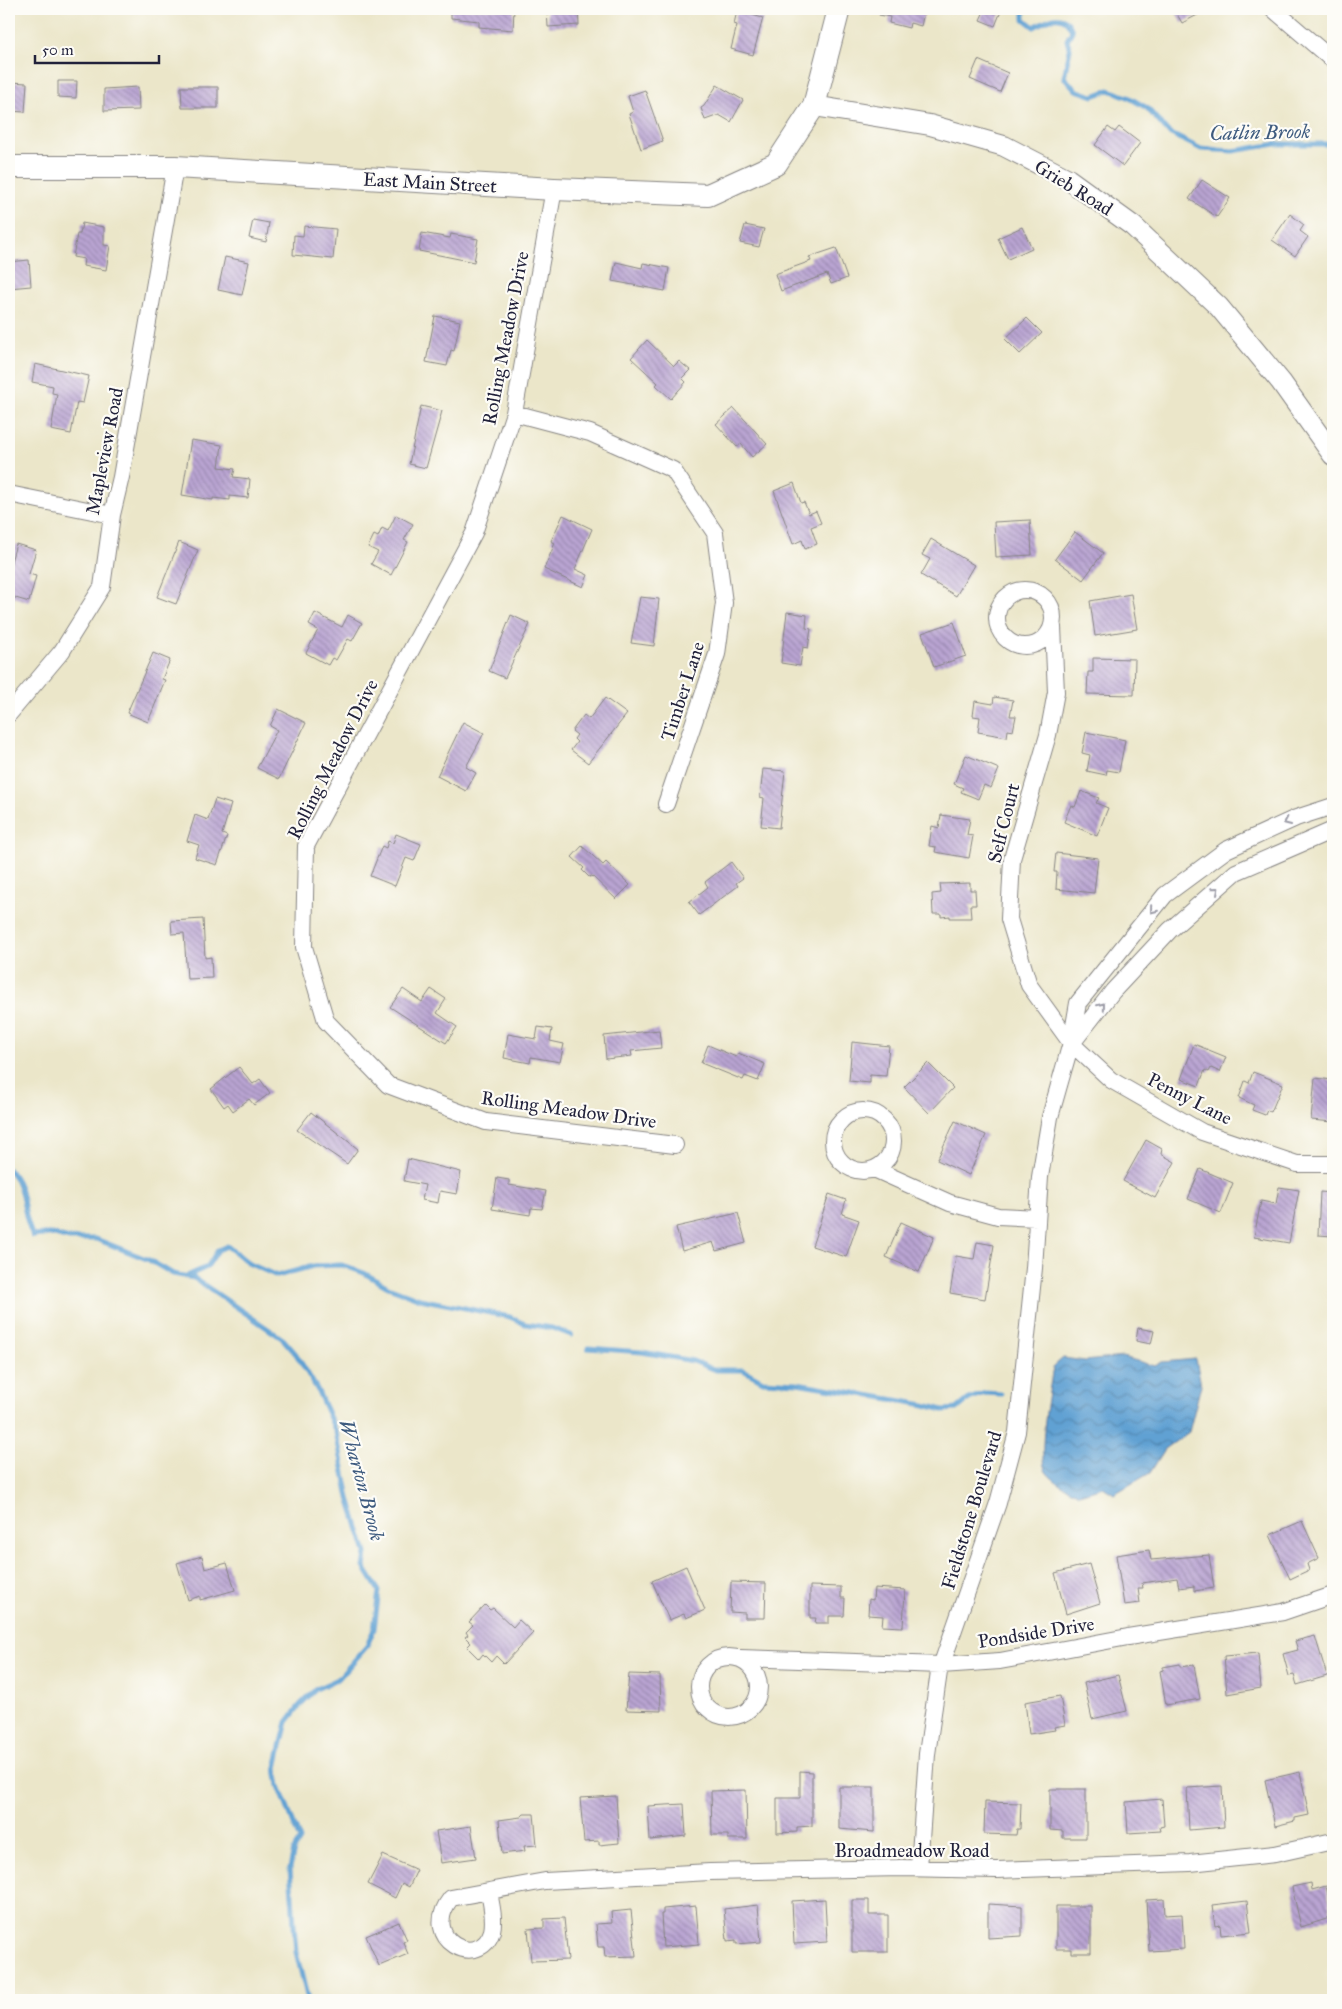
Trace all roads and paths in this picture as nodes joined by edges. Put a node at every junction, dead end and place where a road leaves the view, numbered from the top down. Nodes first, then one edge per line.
1 (839, 9) edge
2 (1273, 9) edge
3 (1332, 57) edge
4 (814, 106) junction
5 (9, 167) edge
6 (174, 167) junction
7 (554, 189) junction
8 (514, 413) junction
9 (1333, 455) edge
10 (9, 494) edge
11 (112, 516) junction
12 (1053, 627) dead end
13 (9, 714) edge
14 (666, 804) dead end
15 (1333, 806) edge
16 (1333, 830) edge
17 (1072, 1044) junction
18 (675, 1145) dead end
19 (1333, 1164) edge
20 (874, 1169) dead end
21 (1037, 1218) junction
22 (1333, 1595) edge
23 (740, 1658) dead end
24 (941, 1665) junction
25 (1333, 1840) edge
26 (919, 1868) junction
27 (489, 1892) dead end

1 - 4 main road
2 - 3 street
4 - 7 main road, East Main Street
4 - 9 street, Grieb Road
5 - 6 main road, East Main Street
6 - 7 main road, East Main Street
6 - 11 street, Mapleview Road
7 - 8 street, Rolling Meadow Drive
8 - 14 street, Timber Lane
8 - 18 street, Rolling Meadow Drive
10 - 11 street
11 - 13 street, Mapleview Road
12 - 17 street, Self Court
15 -> 17 street, Fieldstone Boulevard
17 -> 16 street, Fieldstone Boulevard
17 - 19 street, Penny Lane
17 - 21 street, Fieldstone Boulevard
20 - 21 street
21 - 24 street, Fieldstone Boulevard
22 - 24 street, Pondside Drive
23 - 24 street, Pondside Drive
24 - 26 street, Fieldstone Boulevard
25 - 26 street, Broadmeadow Road
26 - 27 street, Broadmeadow Road

